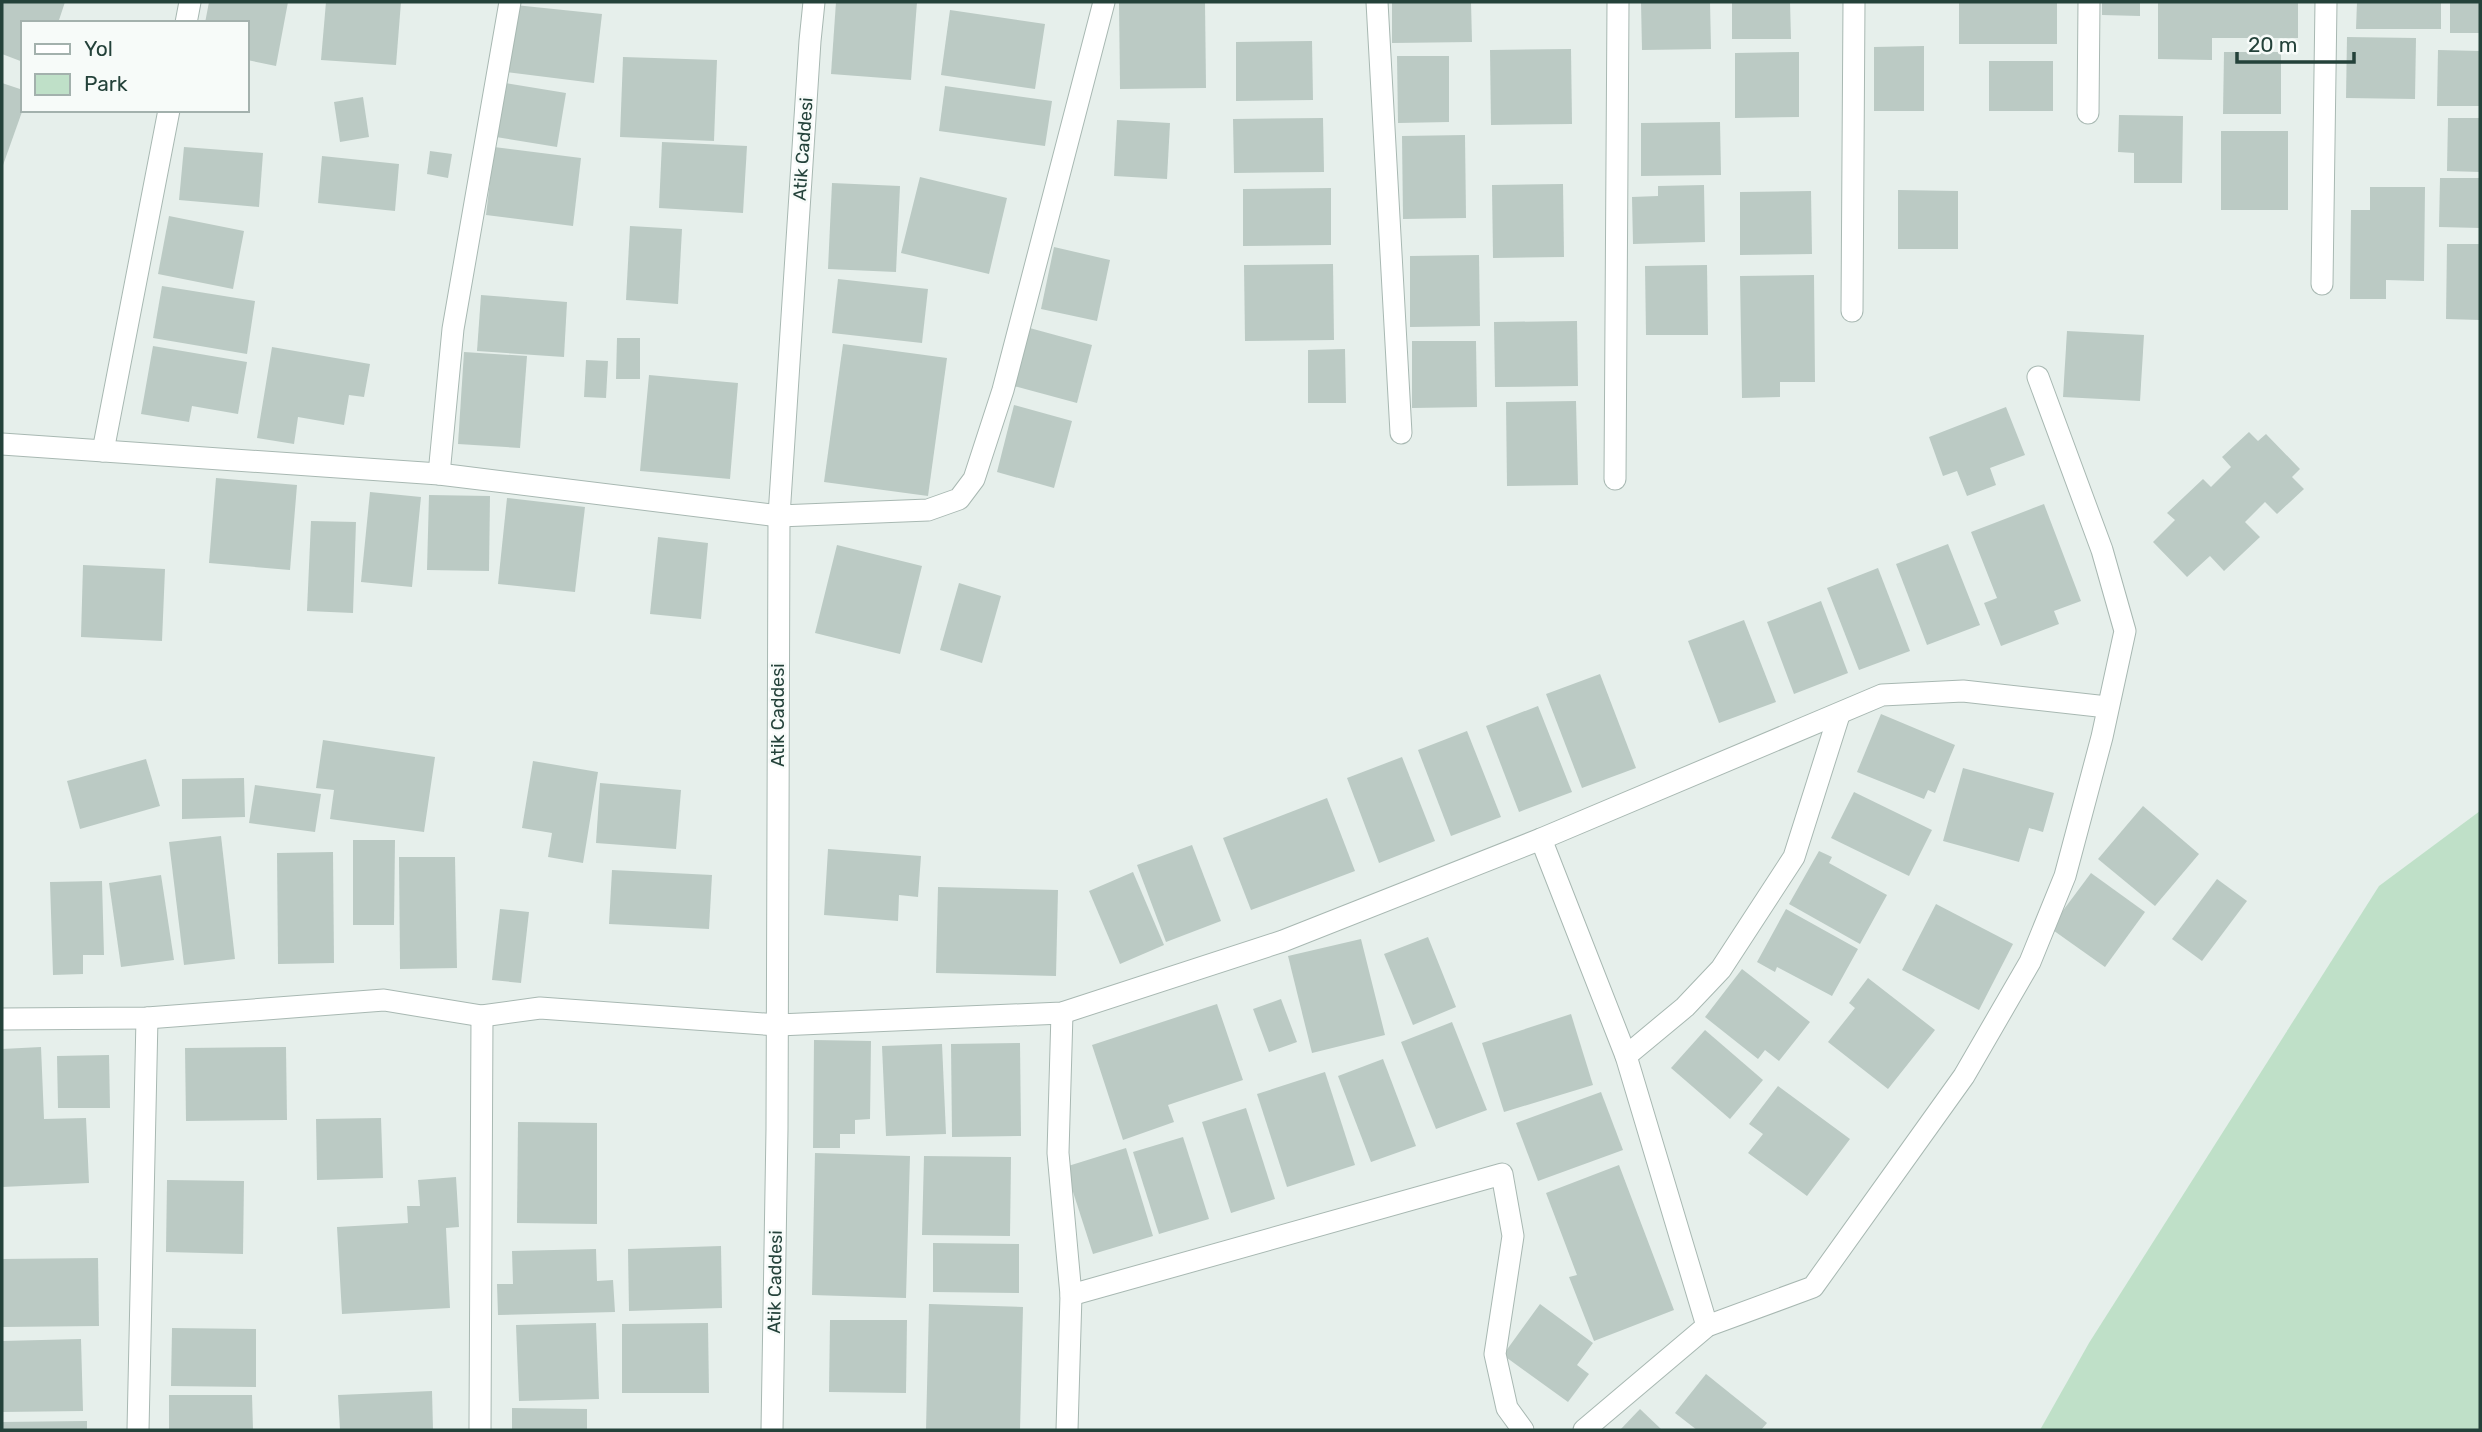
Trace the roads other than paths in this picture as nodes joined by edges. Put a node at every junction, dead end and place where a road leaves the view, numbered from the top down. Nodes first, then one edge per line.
1 (190, 2) edge
2 (510, 2) edge
3 (814, 2) edge
4 (1104, 2) edge
5 (1377, 2) edge
6 (1618, 2) edge
7 (1854, 2) edge
8 (2089, 2) edge
9 (2326, 2) edge
10 (186, 21) edge
11 (169, 112) edge
12 (2088, 113) dead end
13 (2322, 284) dead end
14 (1852, 311) dead end
15 (2038, 377) dead end
16 (1401, 433) dead end
17 (2, 444) edge
18 (103, 451) junction
19 (439, 474) junction
20 (1615, 480) dead end
21 (779, 516) junction
22 (2107, 707) junction
23 (1839, 715) junction
24 (1541, 839) junction
25 (1062, 1013) junction
26 (482, 1016) junction
27 (147, 1018) junction
28 (2, 1019) edge
29 (778, 1025) junction
30 (1626, 1056) junction
31 (1070, 1294) junction
32 (1707, 1326) junction
33 (138, 1430) edge
34 (480, 1430) edge
35 (772, 1430) edge
36 (1067, 1430) edge
37 (1523, 1430) edge
38 (1584, 1430) edge

1 - 10 street
2 - 19 street
3 - 21 street, Atik Caddesi
4 - 21 street
5 - 16 street
6 - 20 street
7 - 14 street
8 - 12 street
9 - 13 street
11 - 18 street
15 - 22 street
17 - 18 street
18 - 19 street
19 - 21 street
21 - 29 street, Atik Caddesi
22 - 23 street
22 - 32 street
23 - 24 street
23 - 30 street
24 - 25 street
24 - 30 street
25 - 29 street
25 - 31 street
26 - 27 street
26 - 29 street
26 - 34 street
27 - 28 street
27 - 33 street
29 - 35 street, Atik Caddesi
30 - 32 street
31 - 36 street
31 - 37 street
32 - 38 street

